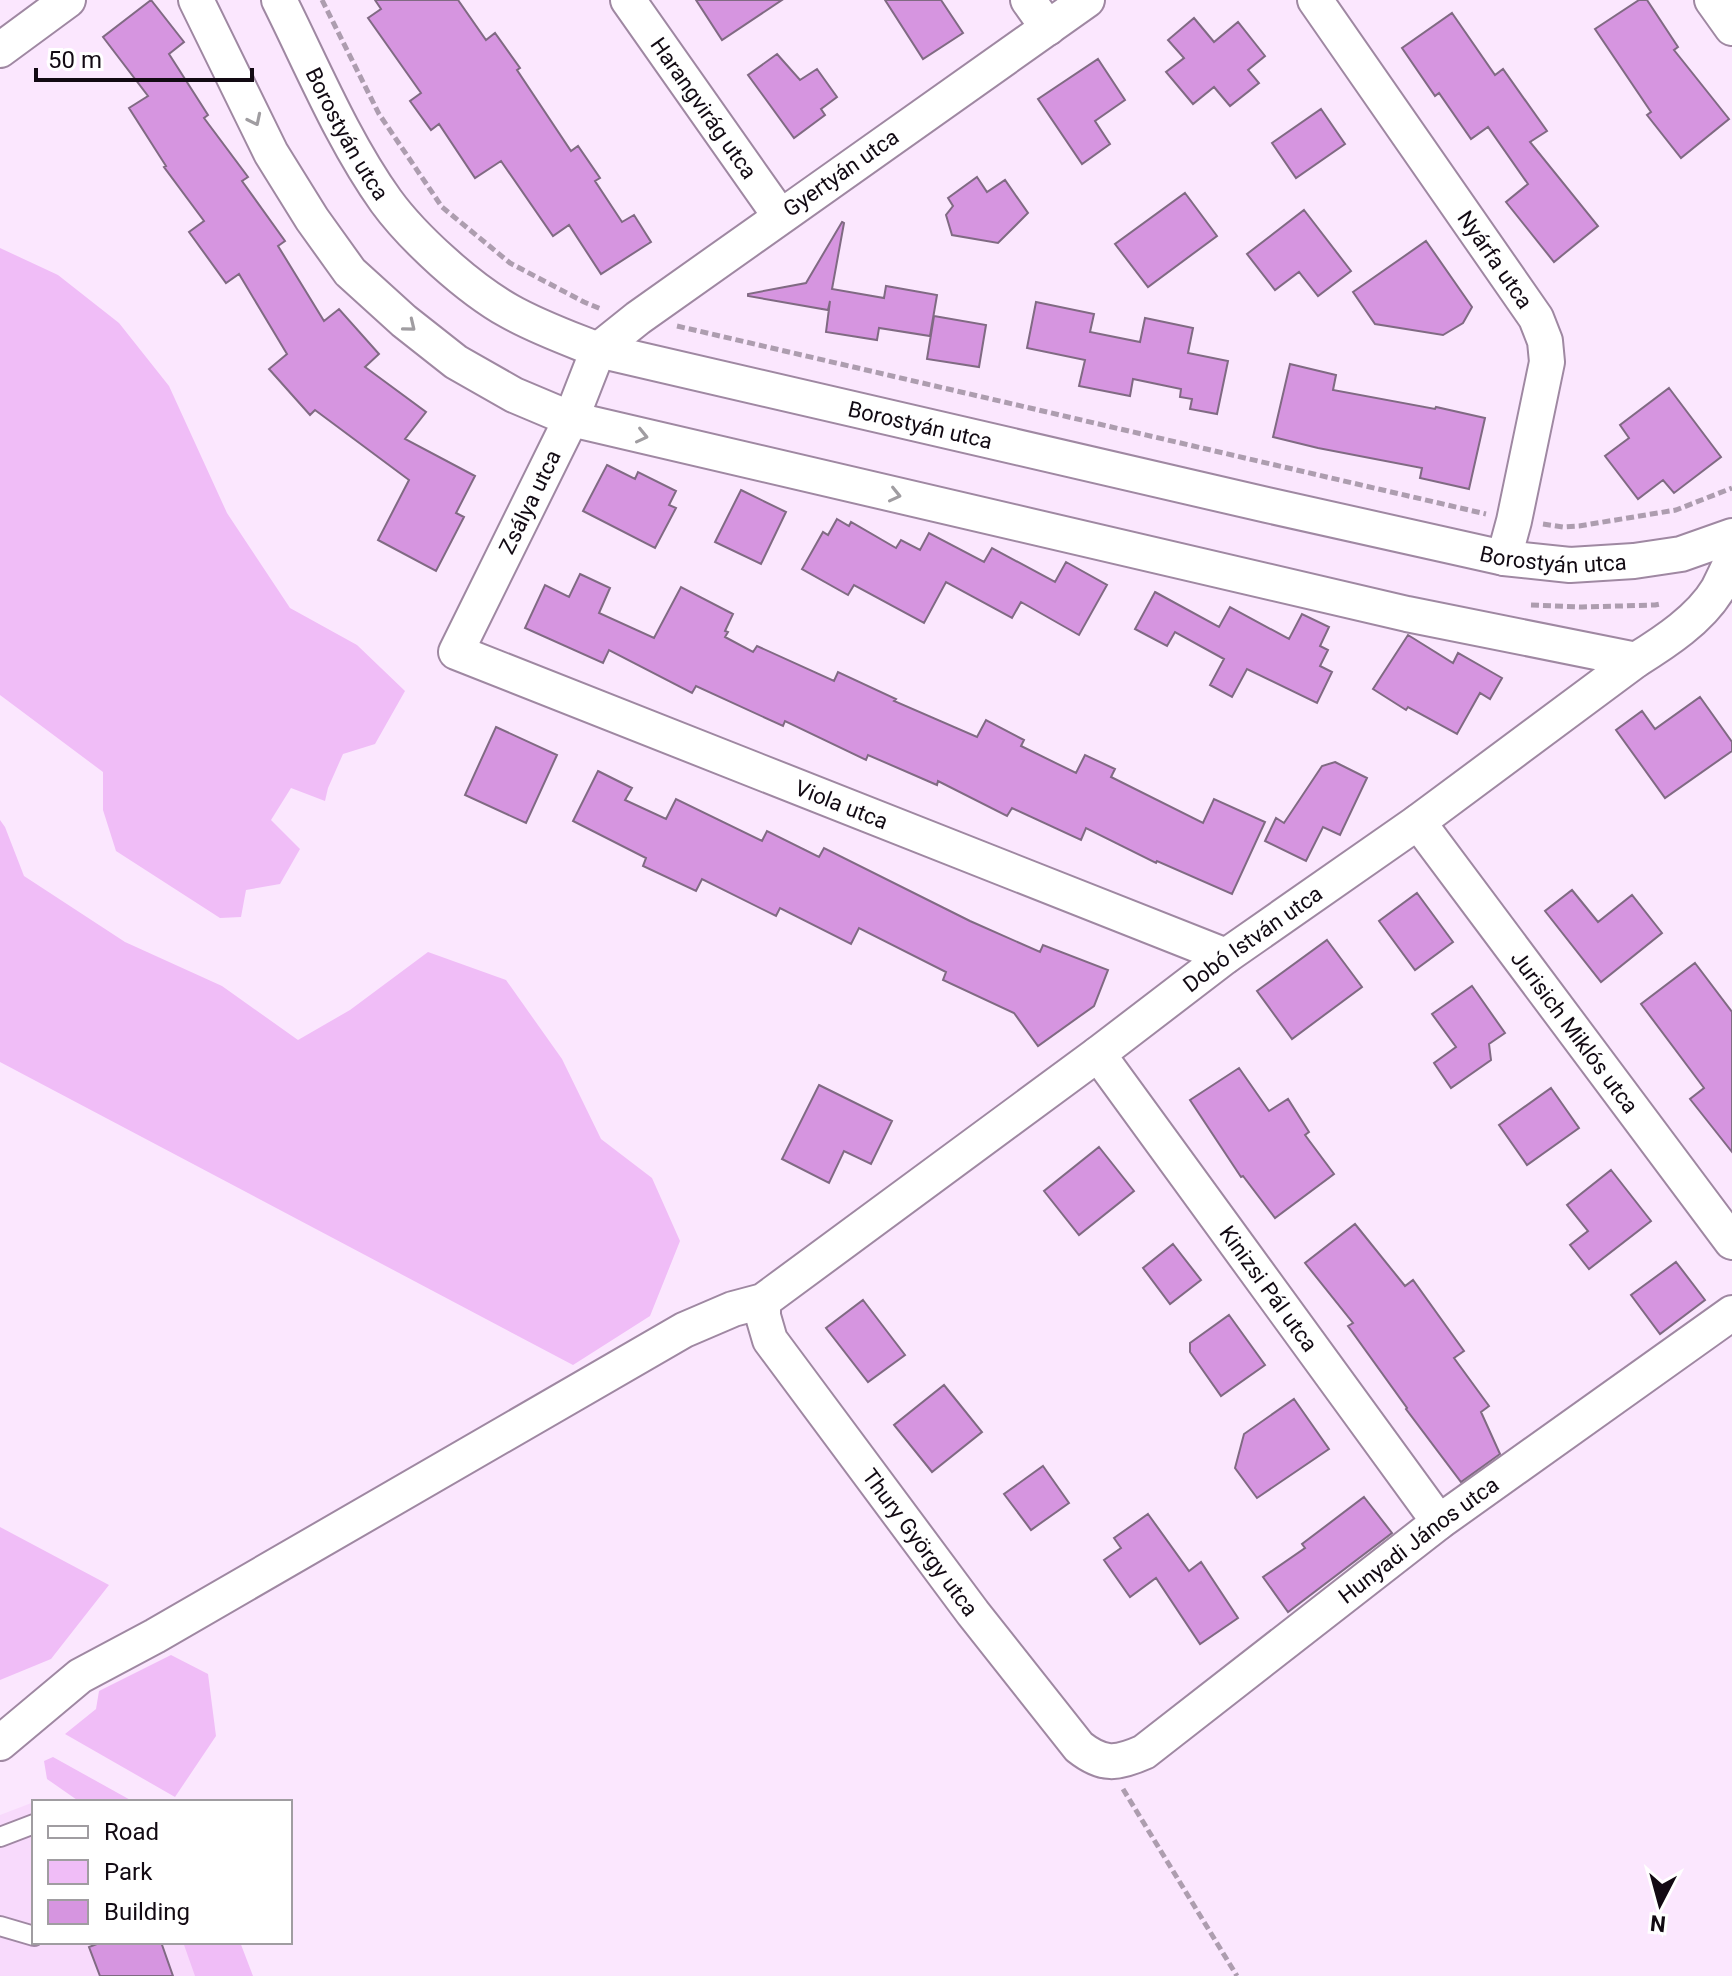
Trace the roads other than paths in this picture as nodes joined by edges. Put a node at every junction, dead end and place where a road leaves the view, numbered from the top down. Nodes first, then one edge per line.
1 (68, 0) edge
2 (196, 0) edge
3 (279, 0) edge
4 (628, 0) edge
5 (1028, 0) edge
6 (1087, 0) edge
7 (1315, 0) edge
8 (1712, 0) edge
9 (1048, 28) junction
10 (1732, 28) edge
11 (0, 50) edge
12 (780, 216) junction
13 (598, 350) junction
14 (571, 419) junction
15 (1729, 553) edge
16 (1504, 558) junction
17 (456, 652) joint
18 (1636, 660) junction
19 (1418, 822) junction
20 (1226, 956) junction
21 (1098, 1054) junction
22 (1732, 1242) edge
23 (763, 1301) junction
24 (1732, 1313) edge
25 (1439, 1522) junction
26 (0, 1743) edge
27 (1107, 1762) joint
28 (32, 1825) edge
29 (0, 1837) edge
30 (0, 1926) edge
31 (32, 1935) edge

1 - 11 street
2 -> 14 street
3 - 13 street, Borostyán utca
4 - 12 street, Harangvirág utca
5 - 9 street
6 - 9 street, Gyertyán utca
7 - 16 street, Nyárfa utca
8 - 10 street
9 - 12 street, Gyertyán utca
12 - 13 street, Gyertyán utca
13 - 14 street, Zsálya utca
13 - 16 street, Borostyán utca
14 - 17 street, Zsálya utca
14 -> 18 street
15 - 16 street, Borostyán utca
15 - 18 street, Dobó István utca
17 - 20 street, Viola utca
18 - 19 street, Dobó István utca
19 - 20 street, Dobó István utca
19 - 22 street, Jurisich Miklós utca
20 - 21 street, Dobó István utca
21 - 23 street, Dobó István utca
21 - 25 street, Kinizsi Pál utca
23 - 26 street, Dobó István utca
23 - 27 street, Thury György utca
24 - 25 street, Hunyadi János utca
25 - 27 street, Hunyadi János utca
28 - 29 lane
30 - 31 lane

